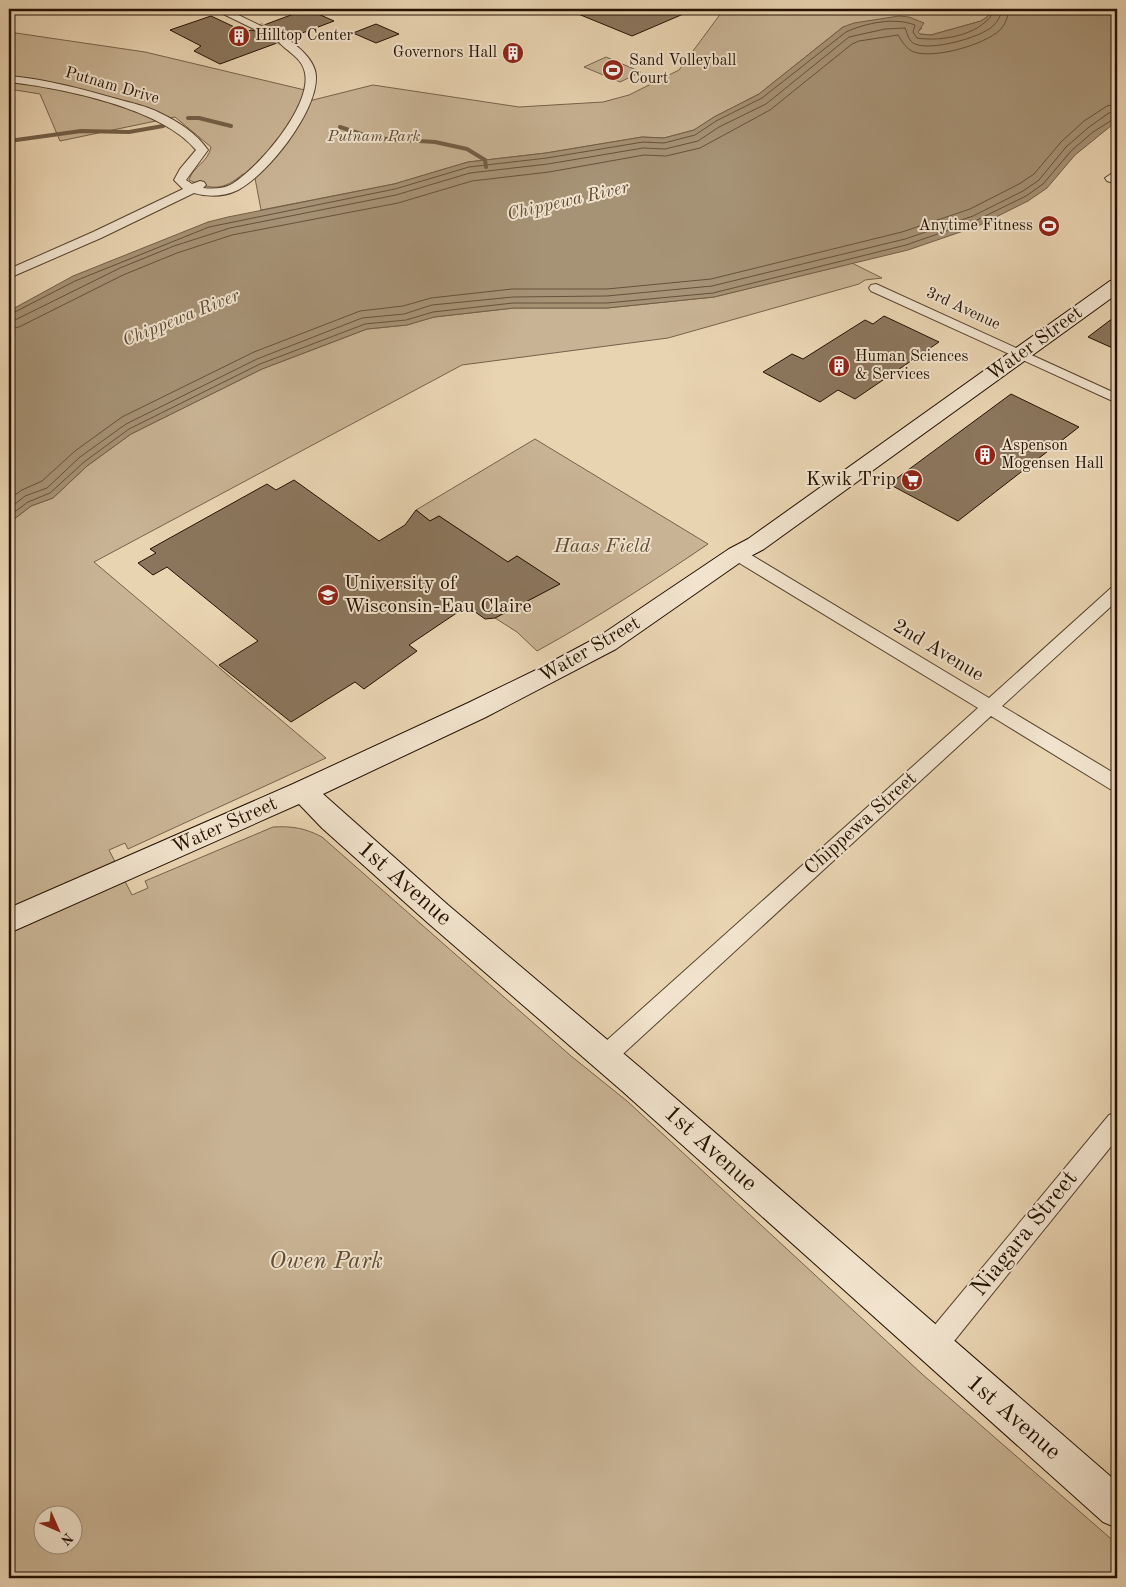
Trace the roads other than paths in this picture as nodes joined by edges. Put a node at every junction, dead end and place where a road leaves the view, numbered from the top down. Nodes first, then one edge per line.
1 (218, 9) edge
2 (258, 27) tunnel mouth
3 (283, 41) tunnel mouth
4 (9, 79) edge
5 (197, 186) junction
6 (9, 274) edge
7 (1117, 285) edge
8 (876, 288) dead end
9 (1020, 355) junction
10 (1117, 399) edge
11 (737, 554) junction
12 (1117, 592) edge
13 (989, 707) junction
14 (1117, 784) edge
15 (302, 791) junction
16 (9, 921) edge
17 (604, 1056) junction
18 (1117, 1122) edge
19 (932, 1347) junction
20 (1117, 1508) edge

1 - 2 street
3 - 5 street
4 - 5 street, Putnam Drive
5 - 6 street
7 - 9 main road, Water Street
8 - 9 street, 3rd Avenue
9 - 10 street, 3rd Avenue
9 - 11 main road, Water Street
11 - 13 street, 2nd Avenue
11 - 15 main road, Water Street
12 - 13 street, Chippewa Street
13 - 14 street, 2nd Avenue
13 - 17 street, Chippewa Street
15 - 16 main road, Water Street
15 - 17 main road, 1st Avenue
17 - 19 main road, 1st Avenue
18 - 19 street, Niagara Street
19 - 20 main road, 1st Avenue

